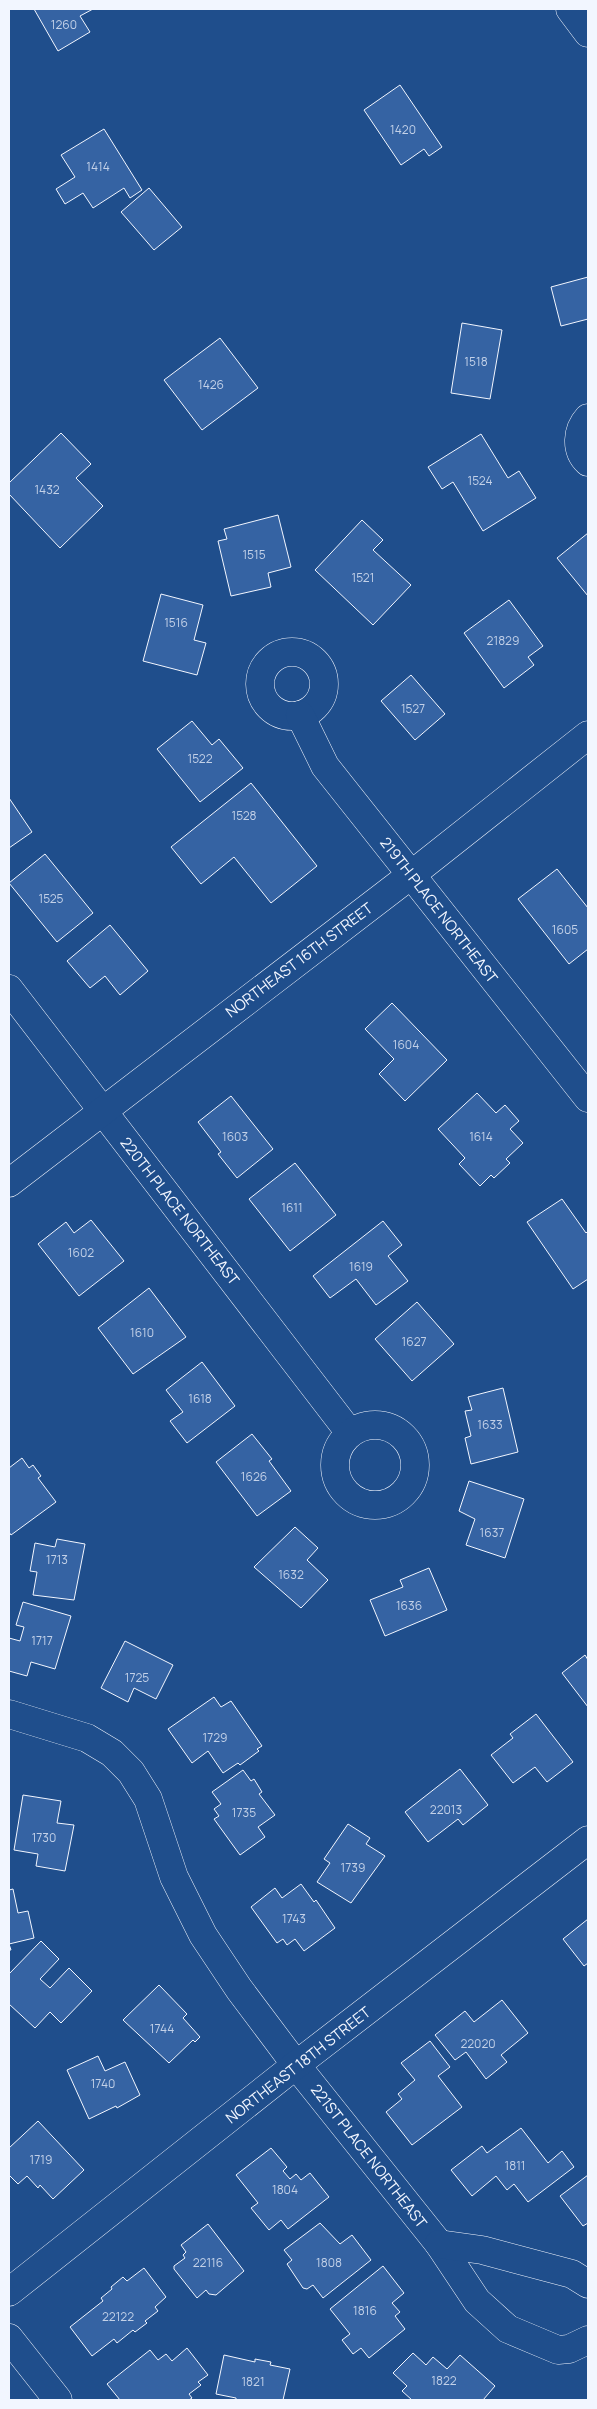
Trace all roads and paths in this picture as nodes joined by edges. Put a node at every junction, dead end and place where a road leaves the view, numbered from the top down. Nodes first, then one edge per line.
1 (570, 9) edge
2 (588, 32) edge
3 (588, 418) edge
4 (588, 462) edge
5 (300, 716) dead end
6 (588, 735) edge
7 (411, 875) junction
8 (9, 989) edge
9 (588, 1098) edge
10 (102, 1110) junction
11 (9, 1183) edge
12 (350, 1433) dead end
13 (9, 1714) edge
14 (588, 1840) edge
15 (296, 2065) junction
16 (439, 2244) junction
17 (588, 2284) edge
18 (9, 2292) edge
19 (9, 2338) edge
20 (588, 2340) edge
21 (58, 2400) edge

1 - 2 street
3 - 4 street
5 - 7 street, 219TH PLACE NORTHEAST
6 - 7 street, NORTHEAST 16TH STREET
7 - 9 street, 219TH PLACE NORTHEAST
7 - 10 street, NORTHEAST 16TH STREET
8 - 10 street, 220TH PLACE NORTHEAST
10 - 11 street, NORTHEAST 16TH STREET
10 - 12 street, 220TH PLACE NORTHEAST
13 - 15 street, 221ST PLACE NORTHEAST
14 - 15 street, NORTHEAST 18TH STREET
15 - 16 street, 221ST PLACE NORTHEAST
15 - 18 street, NORTHEAST 18TH STREET
16 - 17 street
16 - 20 street, 221ST PLACE NORTHEAST
19 - 21 street

